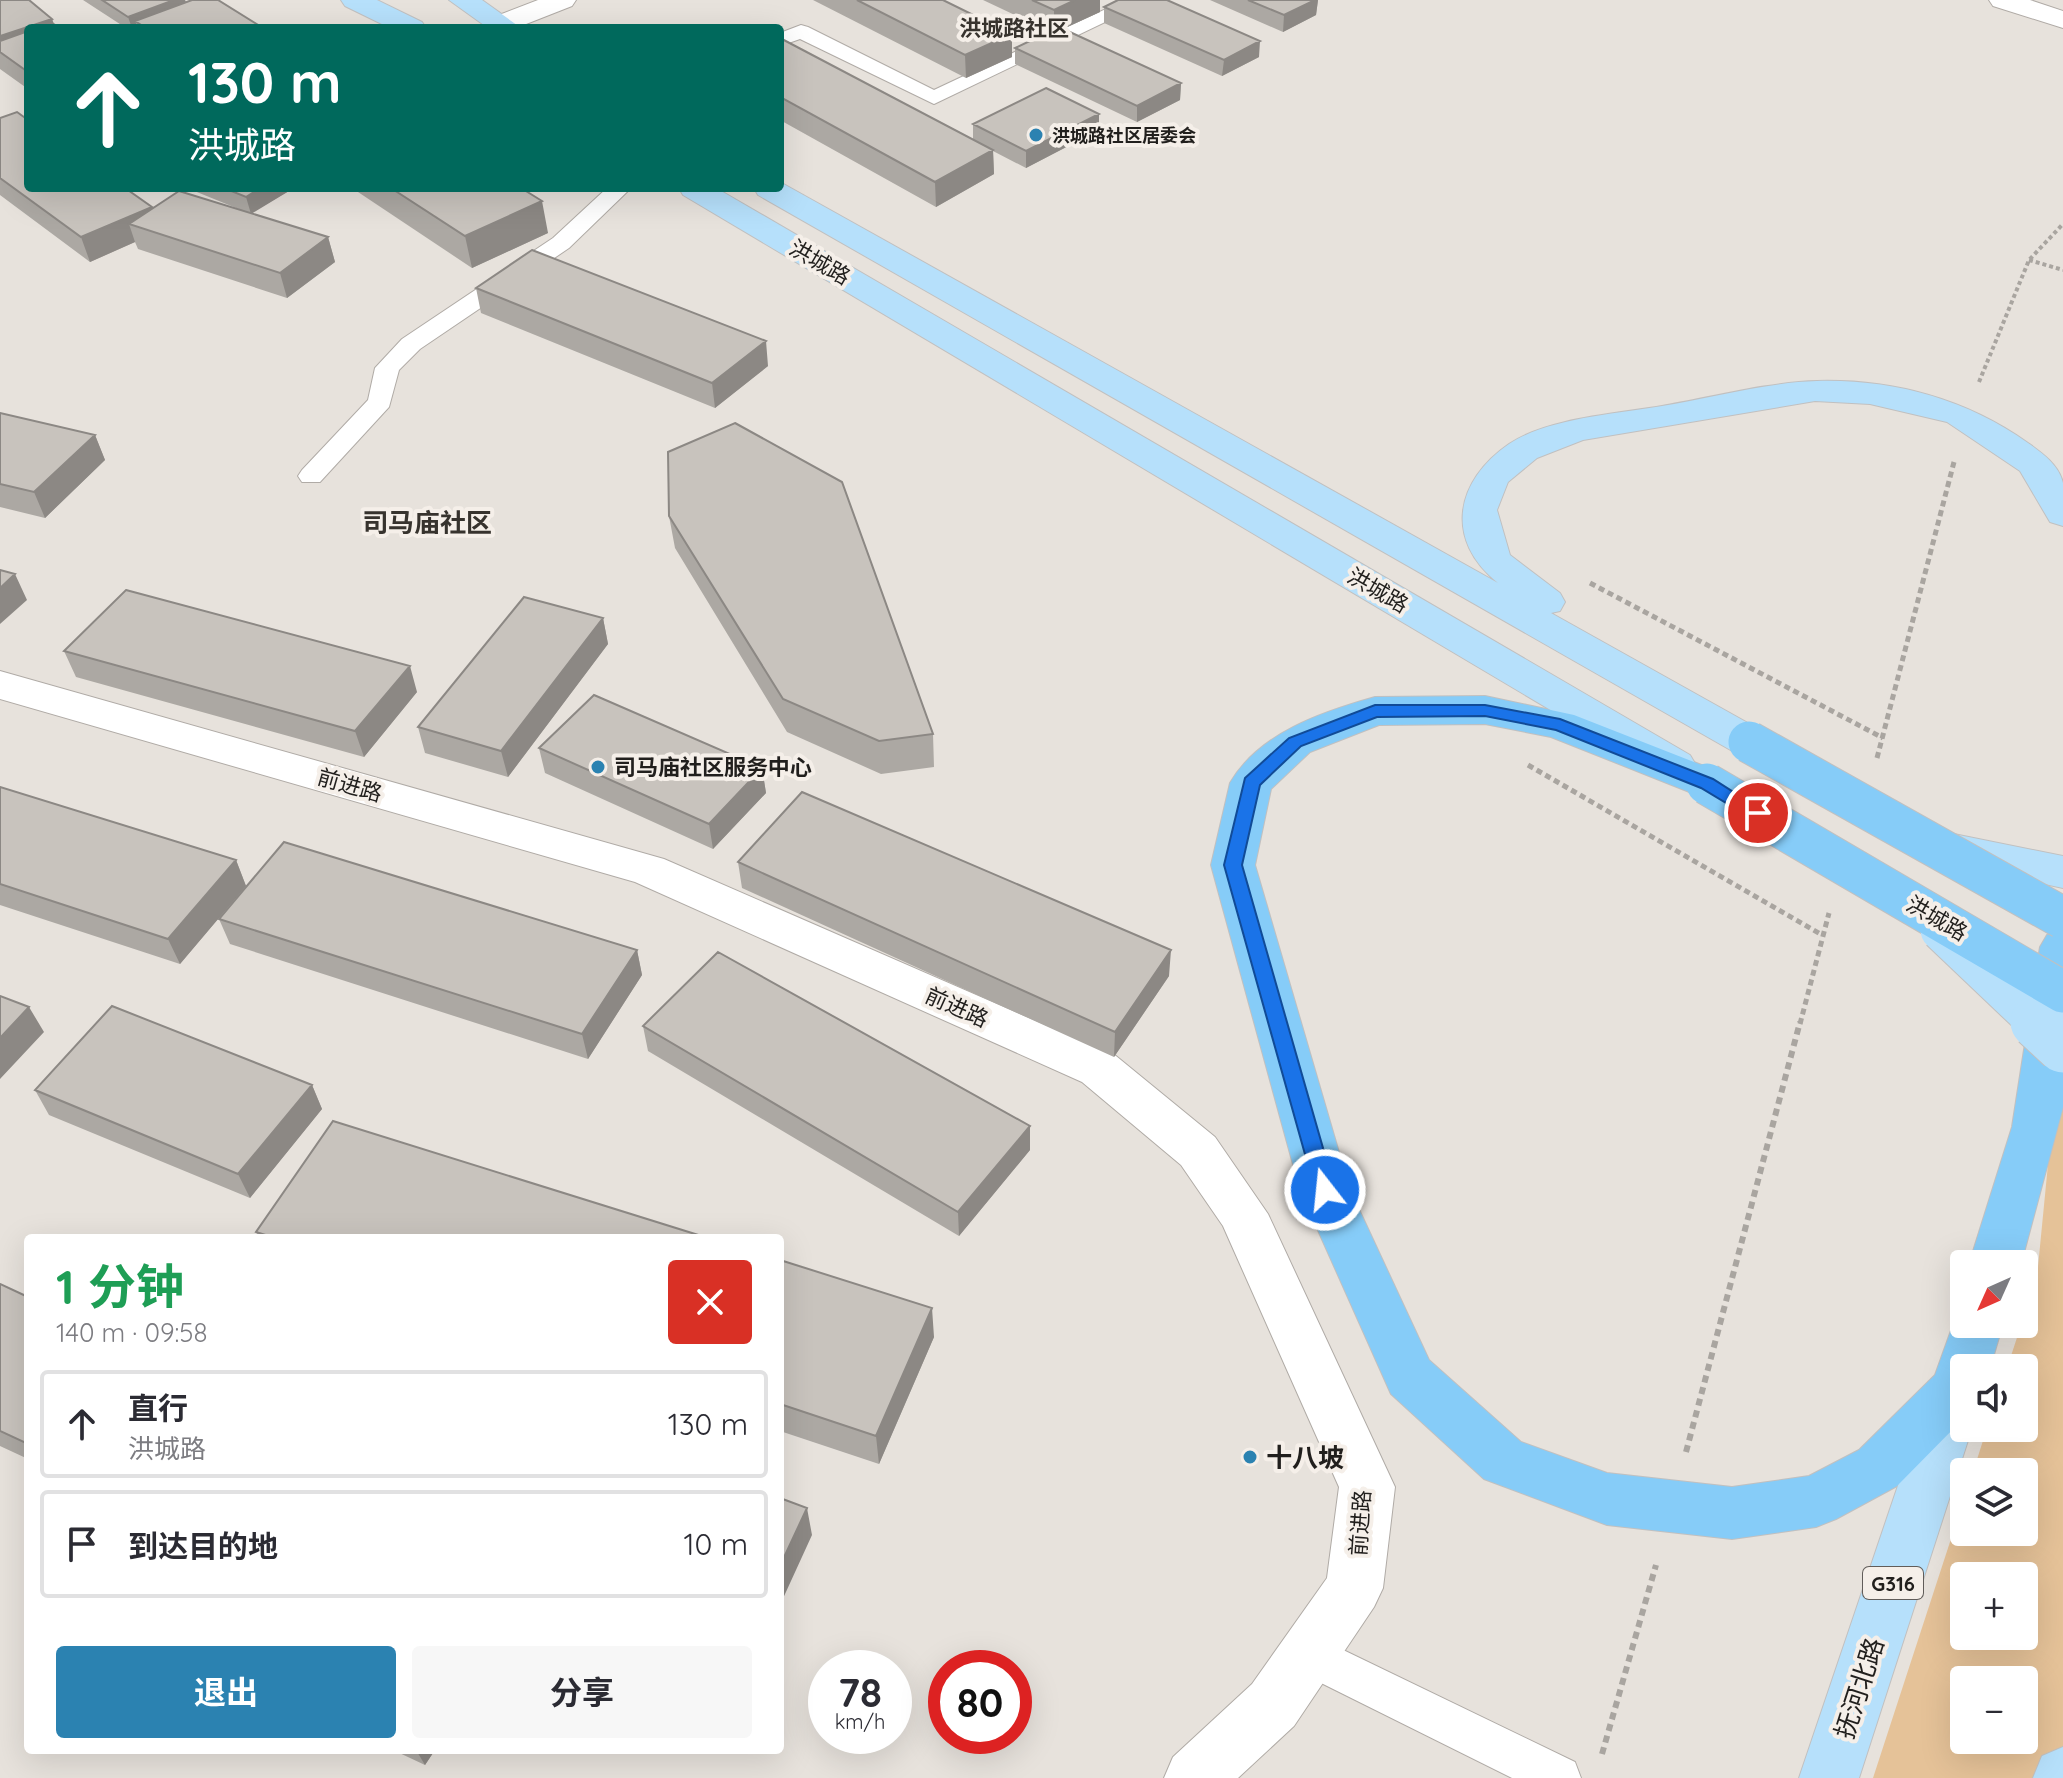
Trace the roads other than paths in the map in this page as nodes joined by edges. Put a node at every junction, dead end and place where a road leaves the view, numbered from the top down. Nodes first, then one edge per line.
1 (355, 0) edge
2 (463, 0) edge
3 (562, 0) edge
4 (1141, 0) edge
5 (2003, 0) edge
6 (2063, 20) edge
7 (404, 24) edge
8 (503, 24) edge
9 (510, 24) edge
10 (784, 38) edge
11 (616, 192) edge
12 (701, 192) edge
13 (776, 192) edge
14 (311, 476) dead end
15 (2063, 514) edge
16 (0, 685) edge
17 (1749, 742) junction
18 (1707, 784) junction
19 (1937, 847) junction
20 (2063, 872) edge
21 (1909, 902) junction
22 (2063, 918) edge
23 (2063, 947) edge
24 (2063, 992) edge
25 (2063, 1046) edge
26 (1999, 1250) edge
27 (1950, 1396) edge
28 (1950, 1412) edge
29 (1308, 1654) junction
30 (1194, 1778) edge
31 (1559, 1778) edge
32 (1829, 1778) edge

1 - 7 main road
2 - 8 main road
3 - 9 street
4 - 10 lane
5 - 6 street
11 - 14 lane
12 - 18 main road, 洪城路
13 - 17 main road, 洪城路
15 - 17 main road
16 - 29 street, 前进路
17 - 19 highway, 洪城路, bridge
18 - 21 highway, 洪城路, bridge
18 - 27 highway
19 - 20 main road
19 - 22 highway, 洪城路, bridge
21 - 24 highway, 洪城路, bridge
21 - 25 main road, bridge
23 - 26 highway
28 - 32 main road, 抚河北路 / G316
29 - 30 street, 前进路
29 - 31 lane

